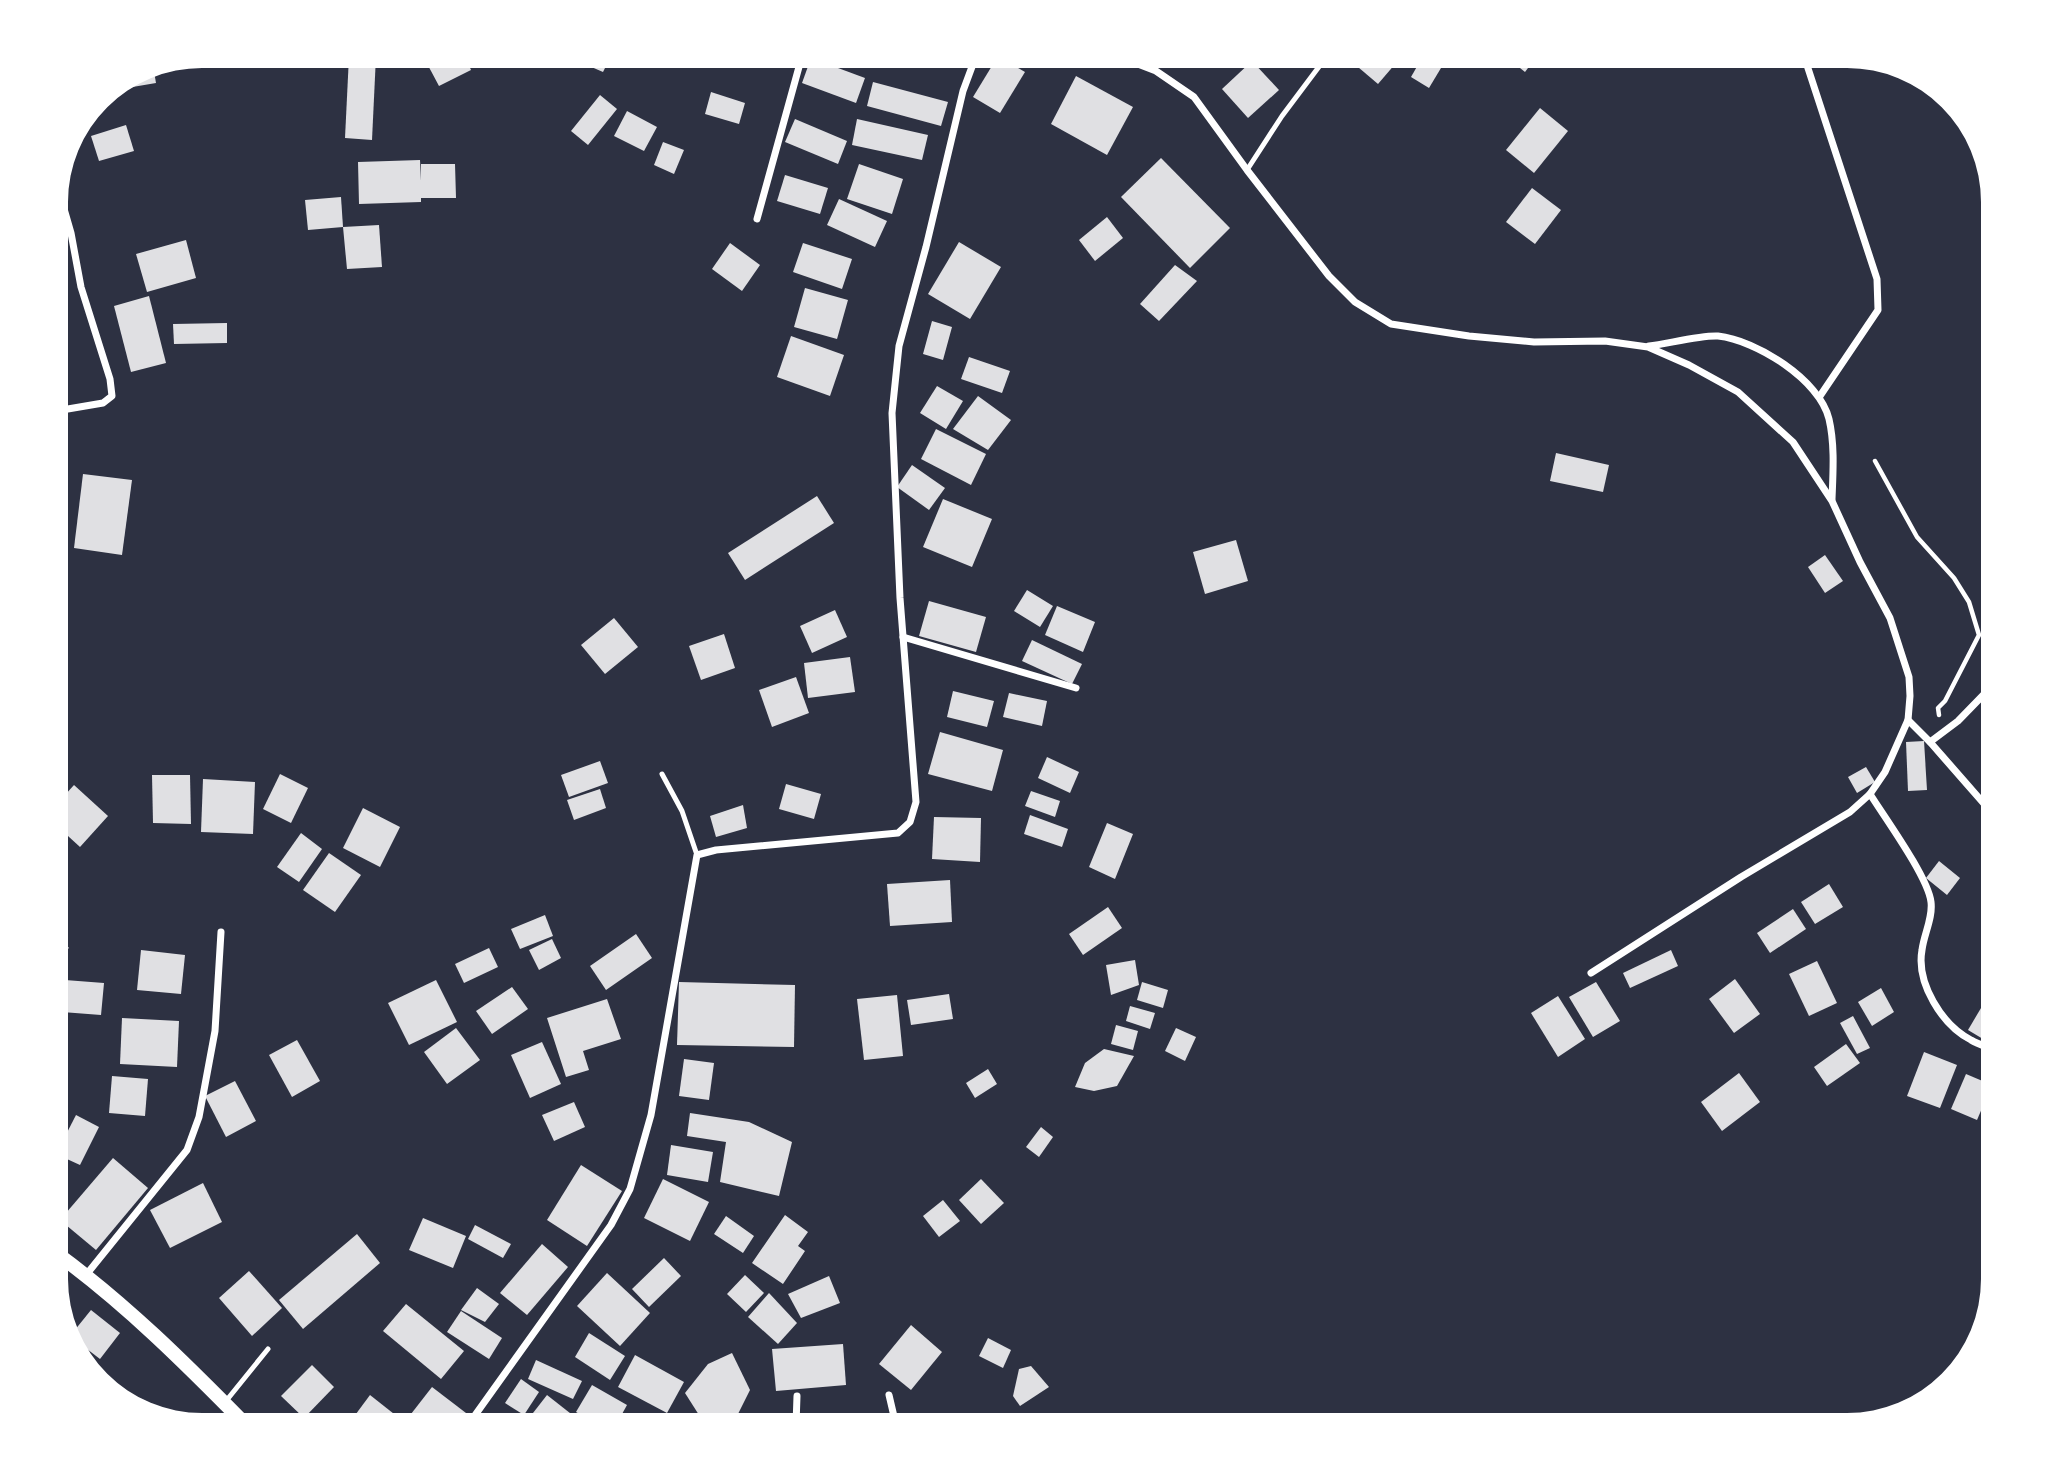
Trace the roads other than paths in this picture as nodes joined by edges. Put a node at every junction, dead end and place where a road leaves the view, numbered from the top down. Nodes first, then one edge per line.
1 (1149, 68) edge
2 (1318, 68) edge
3 (1808, 68) edge
4 (799, 69) edge
5 (971, 69) edge
6 (1247, 170) junction
7 (757, 219) dead end
8 (69, 226) edge
9 (1648, 346) junction
10 (1819, 396) junction
11 (69, 409) edge
12 (1832, 501) junction
13 (903, 637) junction
14 (1076, 688) dead end
15 (1981, 697) edge
16 (1908, 720) junction
17 (1930, 742) junction
18 (662, 774) dead end
19 (1870, 794) junction
20 (1981, 800) edge
21 (697, 855) junction
22 (221, 932) dead end
23 (1591, 974) dead end
24 (1981, 1044) edge
25 (69, 1263) edge
26 (86, 1275) junction
27 (268, 1349) dead end
28 (889, 1395) dead end
29 (797, 1396) dead end
30 (225, 1403) junction
31 (235, 1413) edge
32 (477, 1413) edge
33 (796, 1413) edge
34 (893, 1413) edge

1 - 6 street
2 - 6 lane
3 - 10 street
4 - 7 street
5 - 13 street
6 - 9 street
8 - 11 street
9 - 10 street
9 - 12 street
10 - 12 street
12 - 16 street
13 - 14 street
13 - 21 street
15 - 17 street
16 - 17 street
16 - 19 street
17 - 20 street
18 - 21 lane
19 - 23 street
19 - 24 street
21 - 32 street
22 - 26 street
25 - 26 main road
26 - 30 main road
27 - 30 lane
28 - 34 street
29 - 33 street
30 - 31 main road

